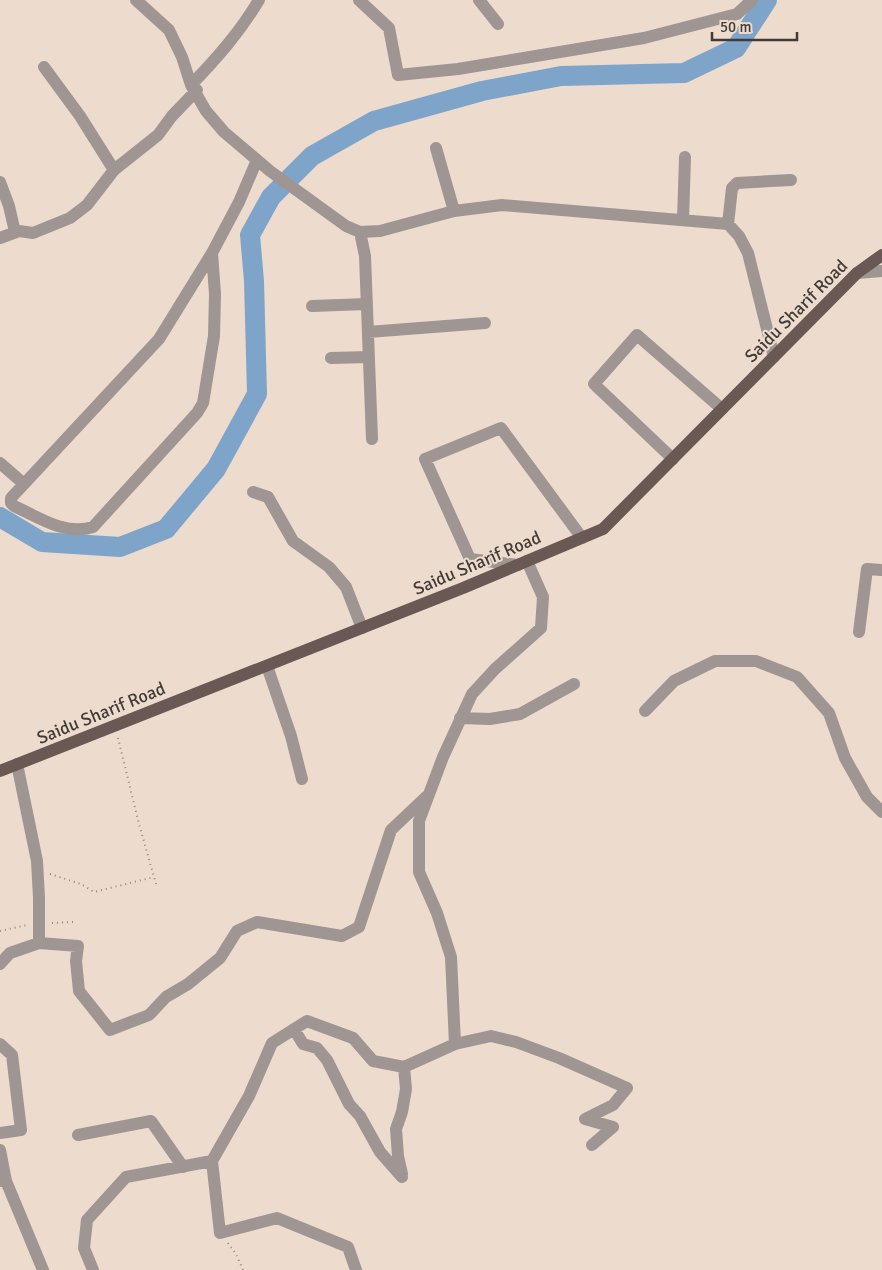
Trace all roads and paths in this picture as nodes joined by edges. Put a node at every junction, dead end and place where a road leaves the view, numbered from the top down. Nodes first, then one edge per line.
1 (136, 0) edge
2 (259, 0) edge
3 (359, 0) edge
4 (479, 0) edge
5 (752, 0) edge
6 (498, 24) dead end
7 (44, 67) dead end
8 (194, 89) junction
9 (436, 148) dead end
10 (685, 157) dead end
11 (256, 160) junction
12 (114, 170) junction
13 (791, 180) dead end
14 (0, 182) edge
15 (454, 211) junction
16 (683, 220) junction
17 (728, 224) junction
18 (15, 232) junction
19 (360, 232) junction
20 (0, 238) edge
21 (212, 254) junction
22 (882, 255) edge
23 (882, 271) edge
24 (857, 273) junction
25 (367, 304) junction
26 (312, 306) dead end
27 (485, 323) dead end
28 (368, 332) junction
29 (369, 357) junction
30 (774, 357) junction
31 (331, 358) dead end
32 (722, 409) junction
33 (372, 438) dead end
34 (672, 459) junction
35 (0, 463) edge
36 (24, 484) junction
37 (253, 492) dead end
38 (582, 538) junction
39 (522, 563) junction
40 (882, 570) edge
41 (362, 628) junction
42 (859, 632) dead end
43 (267, 666) junction
44 (574, 684) dead end
45 (645, 711) dead end
46 (460, 718) junction
47 (116, 726) junction
48 (17, 764) junction
49 (0, 771) edge
50 (302, 779) dead end
51 (428, 795) junction
52 (882, 812) edge
53 (38, 871) junction
54 (154, 877) junction
55 (156, 884) dead end
56 (39, 943) junction
57 (0, 964) edge
58 (294, 1029) junction
59 (0, 1044) edge
60 (455, 1044) junction
61 (404, 1067) junction
62 (0, 1134) edge
63 (78, 1134) dead end
64 (592, 1145) dead end
65 (0, 1150) edge
66 (212, 1161) junction
67 (184, 1167) junction
68 (3, 1181) edge
69 (220, 1233) junction
70 (42, 1270) edge
71 (93, 1270) edge
72 (243, 1270) edge
73 (356, 1270) edge

1 - 8 street
2 - 8 street
3 - 5 street
4 - 6 street
7 - 12 street
8 - 11 street
8 - 12 street
9 - 15 street
10 - 16 street
11 - 19 street
11 - 21 street
12 - 18 street
13 - 17 street
14 - 18 street
15 - 16 street
15 - 19 street
16 - 17 street
17 - 30 street
18 - 20 street
19 - 25 street
21 - 36 street
21 - 36 street
22 - 24 main road, Saidu Sharif Road
23 - 24 street
24 - 30 main road, Saidu Sharif Road
25 - 26 street
25 - 28 street
27 - 28 street
28 - 29 street
29 - 31 street
29 - 33 street
30 - 32 main road, Saidu Sharif Road
32 - 34 main road, Saidu Sharif Road
32 - 34 street
34 - 38 main road, Saidu Sharif Road
35 - 36 street
37 - 41 street
38 - 39 main road, Saidu Sharif Road
38 - 39 street
39 - 41 main road, Saidu Sharif Road
39 - 46 street
40 - 42 street
41 - 43 main road, Saidu Sharif Road
43 - 47 main road, Saidu Sharif Road
43 - 50 street
44 - 46 street
45 - 52 street
46 - 51 street
47 - 48 main road, Saidu Sharif Road
47 - 54 path
48 - 49 main road, Saidu Sharif Road
48 - 53 street
51 - 56 street
51 - 60 street
53 - 54 path
53 - 56 street
54 - 55 path
56 - 57 street
58 - 61 street
58 - 61 street
58 - 66 street
59 - 62 street
60 - 61 street
60 - 64 street
63 - 67 street
65 - 68 street
66 - 67 street
66 - 69 street
67 - 71 street
68 - 70 street
69 - 72 path
69 - 73 street

